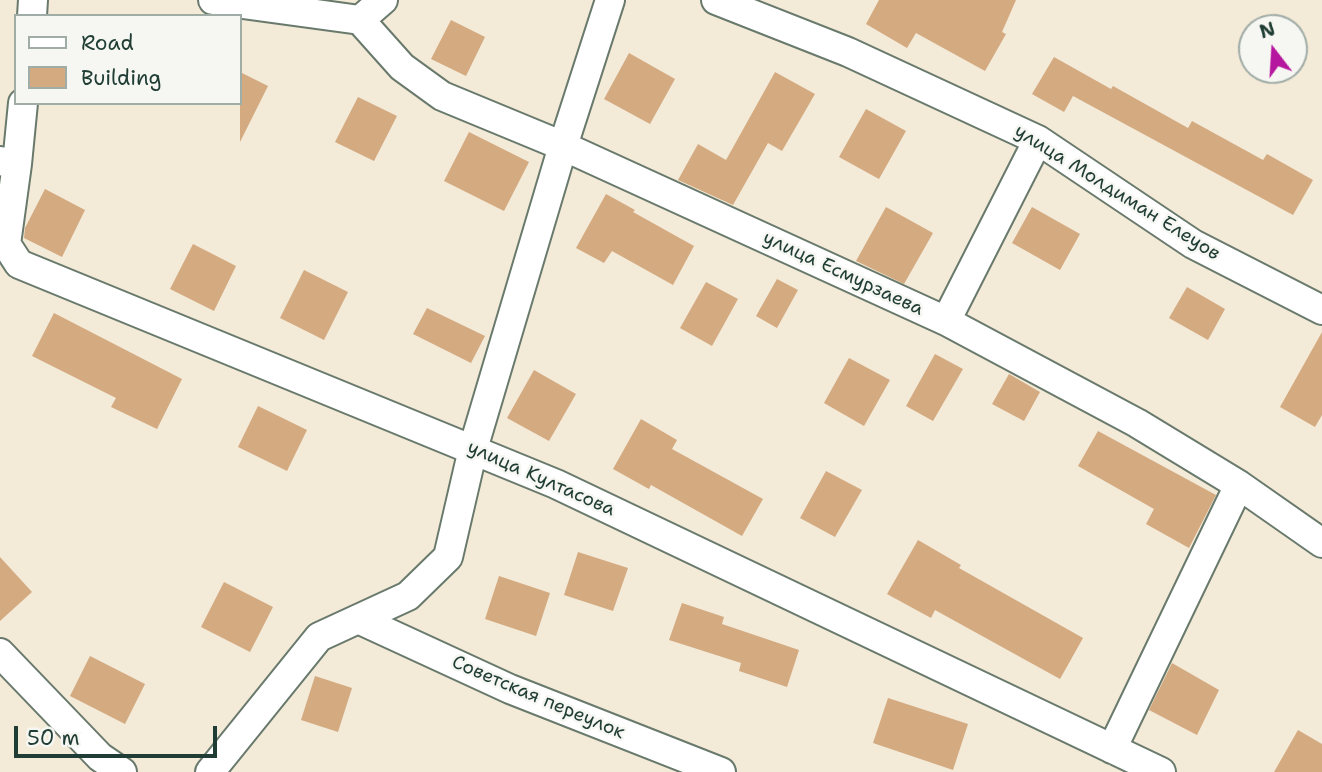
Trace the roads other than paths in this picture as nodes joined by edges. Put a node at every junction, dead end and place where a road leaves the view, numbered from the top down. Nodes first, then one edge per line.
1 (214, 0) edge
2 (383, 0) edge
3 (610, 0) edge
4 (716, 0) edge
5 (360, 20) junction
6 (22, 105) edge
7 (1038, 139) junction
8 (563, 146) junction
9 (8, 163) edge
10 (1322, 310) edge
11 (946, 321) junction
12 (473, 449) junction
13 (1239, 485) junction
14 (1322, 543) edge
15 (358, 619) junction
16 (0, 653) edge
17 (1112, 748) junction
18 (122, 772) edge
19 (210, 772) edge
20 (721, 772) edge
21 (1161, 772) edge

1 - 5 street
2 - 5 street
3 - 8 street
4 - 7 street, улица Молдиман Елеуов
5 - 8 street, улица Есмурзаева
6 - 9 street, улица Култасова
7 - 10 street, улица Молдиман Елеуов
7 - 11 street
8 - 11 street, улица Есмурзаева
8 - 12 street
9 - 12 street, улица Култасова
11 - 13 street, улица Есмурзаева
12 - 15 street
12 - 17 street, улица Култасова
13 - 14 street, улица Есмурзаева
13 - 17 street
15 - 19 street
15 - 20 street, Советская переулок
16 - 18 street
17 - 21 street, улица Култасова

